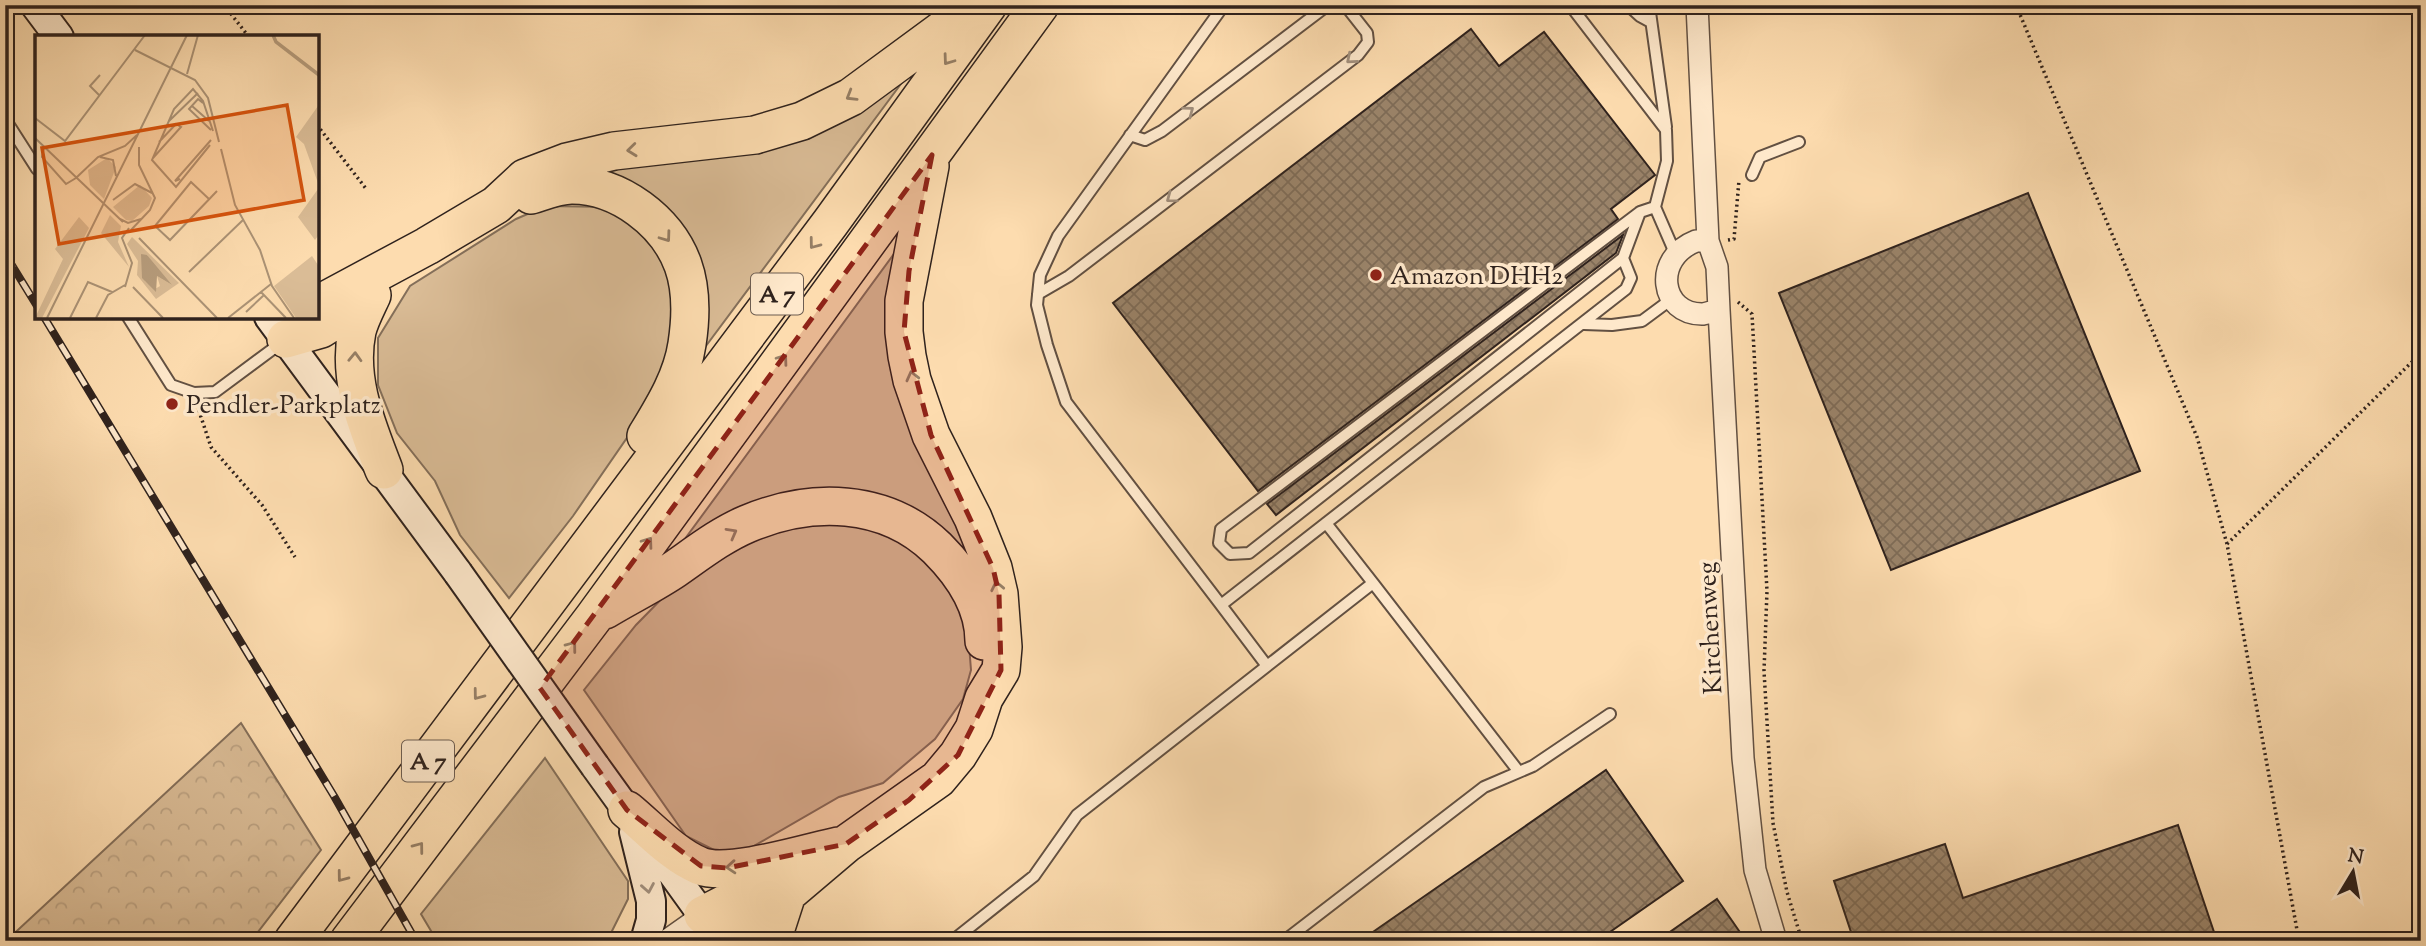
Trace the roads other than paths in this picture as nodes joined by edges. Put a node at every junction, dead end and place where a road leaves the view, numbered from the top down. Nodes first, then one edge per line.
1 (11, 5) edge
2 (35, 5) edge
3 (977, 5) edge
4 (988, 5) edge
5 (1040, 5) edge
6 (1224, 5) edge
7 (1328, 5) edge
8 (1345, 5) edge
9 (1570, 5) edge
10 (1628, 5) edge
11 (1649, 5) edge
12 (1697, 5) edge
13 (5, 10) edge
14 (1651, 22) junction
15 (58, 35) edge
16 (5, 119) edge
17 (1667, 130) junction
18 (1130, 135) junction
19 (1799, 142) dead end
20 (932, 155) junction
21 (35, 166) edge
22 (1752, 175) dead end
23 (496, 205) junction
24 (1655, 207) junction
25 (1640, 212) junction
26 (1708, 241) junction
27 (1675, 253) junction
28 (1623, 258) junction
29 (318, 284) edge
30 (365, 288) junction
31 (1038, 294) junction
32 (1672, 298) junction
33 (318, 305) edge
34 (1719, 310) junction
35 (129, 318) edge
36 (287, 324) edge
37 (1584, 324) junction
38 (384, 470) junction
39 (1326, 523) junction
40 (563, 582) junction
41 (1373, 583) junction
42 (1221, 605) junction
43 (594, 617) junction
44 (1267, 666) junction
45 (984, 698) junction
46 (1610, 714) dead end
47 (1519, 772) junction
48 (627, 810) junction
49 (846, 844) junction
50 (787, 894) junction
51 (715, 934) edge
52 (293, 941) edge
53 (349, 941) edge
54 (645, 941) edge
55 (666, 941) edge
56 (776, 941) edge
57 (958, 941) edge
58 (1284, 941) edge
59 (1776, 941) edge

1 - 13 lane
2 - 15 main road
3 -> 23 highway
4 -> 40 highway, A 7
5 - 20 highway, A 7
6 - 18 lane
18 -> 7 lane
8 -> 31 lane
9 - 17 lane
10 - 14 lane
11 - 14 lane
12 - 26 street, Kirchenweg
14 - 17 lane
16 - 21 lane
17 - 24 lane
18 - 31 lane
19 - 22 lane
43 -> 20 highway, A 7
45 -> 20 highway
23 - 30 highway
23 -> 40 highway
24 - 25 lane
24 - 27 lane
25 - 28 lane
25 - 28 lane
26 - 27 street
26 - 34 street, Kirchenweg
27 - 32 street
28 - 37 lane
29 - 30 highway
30 - 33 highway
30 - 36 highway
38 -> 30 highway
31 - 42 lane
32 - 34 street
32 - 37 lane
34 - 59 street, Kirchenweg
35 - 36 lane
36 - 38 main road
37 - 39 lane
38 - 48 main road, bridge
39 - 41 lane
39 - 42 lane
40 -> 52 highway, A 7
41 - 44 lane
41 - 47 lane
42 - 44 lane
43 -> 45 highway
53 -> 43 highway, A 7
44 - 57 lane
45 - 49 highway
46 - 47 lane
47 - 58 lane
49 -> 48 highway
48 - 51 main road
48 -> 54 main road
49 - 50 highway
49 - 51 highway
50 - 51 highway
50 - 56 highway
51 - 55 street

